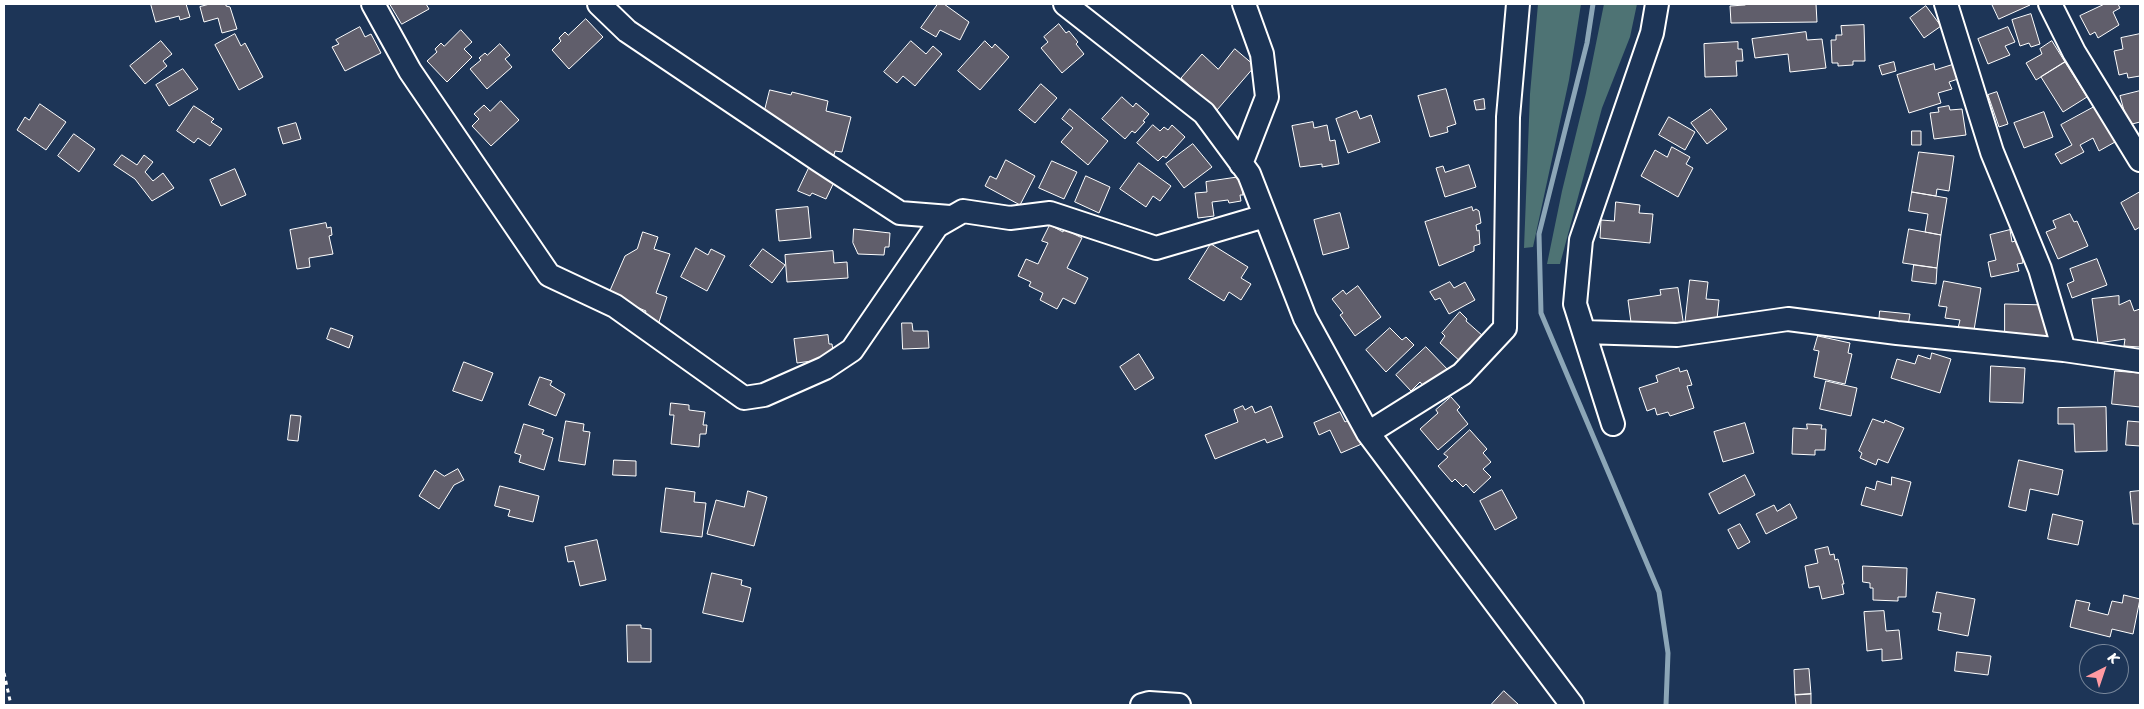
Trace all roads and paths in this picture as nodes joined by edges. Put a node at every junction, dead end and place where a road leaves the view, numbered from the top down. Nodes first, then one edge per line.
1 (373, 4) edge
2 (599, 4) edge
3 (1066, 4) edge
4 (1244, 4) edge
5 (1518, 4) edge
6 (1657, 4) edge
7 (1946, 4) edge
8 (2050, 4) edge
9 (2140, 160) edge
10 (1241, 164) junction
11 (1265, 216) junction
12 (950, 217) junction
13 (1584, 332) junction
14 (2064, 350) junction
15 (2140, 361) edge
16 (1612, 424) dead end
17 (1368, 433) junction
18 (4, 673) edge
19 (11, 705) edge
20 (1142, 705) edge
21 (1179, 705) edge
22 (1572, 705) edge

1 - 12 street
2 - 12 street
3 - 10 street
4 - 10 street
5 - 17 street
6 - 13 street
7 - 14 street
8 - 9 street
10 - 11 street
11 - 12 street
11 - 17 street
13 - 14 street
13 - 16 street
14 - 15 street
17 - 22 street
18 - 19 path
20 - 21 street

